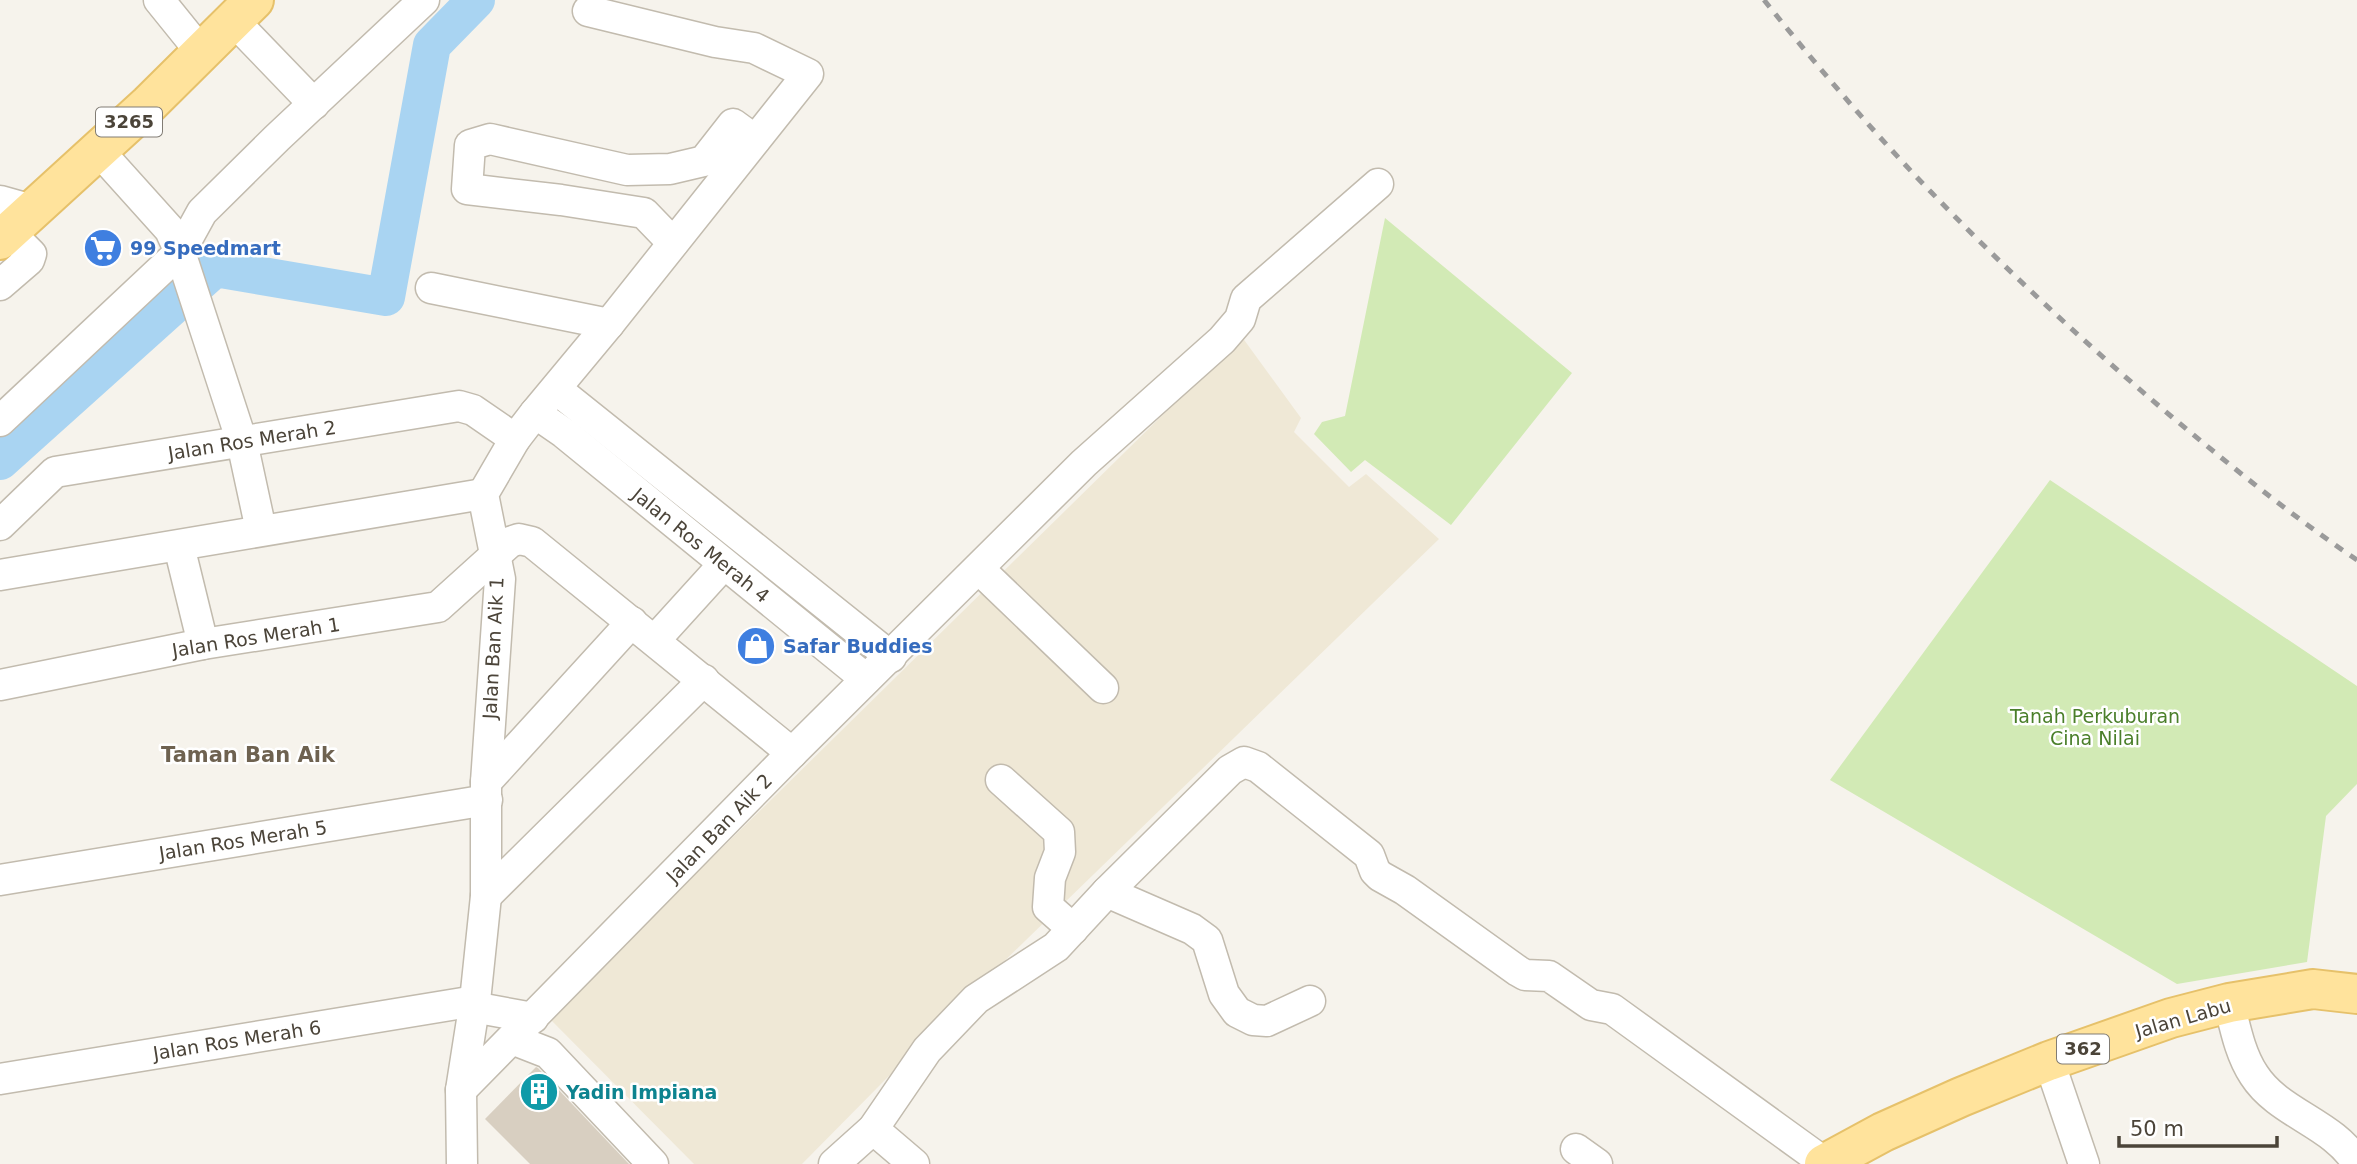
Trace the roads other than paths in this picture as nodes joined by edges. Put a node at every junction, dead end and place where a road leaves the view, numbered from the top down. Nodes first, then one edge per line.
1 (159, 0) edge
2 (424, 0) edge
3 (244, 10) edge
4 (588, 11) dead end
5 (201, 52) junction
6 (314, 104) junction
7 (755, 140) junction
8 (98, 150) junction
9 (627, 170) junction
10 (1378, 184) dead end
11 (644, 213) junction
12 (10, 221) edge
13 (673, 243) junction
14 (183, 261) junction
15 (0, 285) edge
16 (431, 288) dead end
17 (609, 324) junction
18 (556, 390) junction
19 (534, 413) junction
20 (0, 421) edge
21 (515, 439) junction
22 (242, 442) junction
23 (483, 494) junction
24 (0, 525) edge
25 (261, 530) junction
26 (179, 546) junction
27 (494, 555) junction
28 (724, 565) junction
29 (979, 569) junction
30 (0, 575) edge
31 (632, 622) junction
32 (656, 640) junction
33 (203, 644) junction
34 (891, 657) junction
35 (866, 679) junction
36 (704, 680) junction
37 (0, 685) edge
38 (1103, 688) dead end
39 (793, 752) junction
40 (1001, 780) dead end
41 (486, 791) junction
42 (0, 880) edge
43 (1108, 892) junction
44 (486, 896) junction
45 (1073, 929) junction
46 (2357, 994) edge
47 (1310, 1001) dead end
48 (2229, 1003) junction
49 (474, 1004) junction
50 (522, 1029) junction
51 (2049, 1061) junction
52 (0, 1079) edge
53 (461, 1090) junction
54 (873, 1129) junction
55 (2357, 1163) edge
56 (462, 1164) edge
57 (653, 1164) edge
58 (834, 1164) edge
59 (914, 1164) edge
60 (1825, 1164) edge
61 (2084, 1164) edge

1 - 5 street
2 - 6 street
3 - 5 main road, 3265
3 - 6 street
4 - 7 street
5 - 8 main road, 3265
6 - 14 street
7 - 9 street
7 - 13 street
8 - 12 main road, 3265
8 - 14 street
9 - 11 street
9 - 11 street
10 - 29 street, Jalan Ban Aik 2
11 - 13 street
12 - 15 street
13 - 17 street
14 - 20 street
14 - 22 street
16 - 17 street
17 - 18 street
18 - 19 street
18 - 34 street
19 - 21 street
19 - 28 street, Jalan Ros Merah 4
21 - 22 street, Jalan Ros Merah 2
21 - 23 street
22 - 24 street, Jalan Ros Merah 2
22 - 25 street
23 - 25 street
23 - 27 street, Jalan Ban Aik 1
25 - 26 street
26 - 30 street
26 - 33 street
27 - 31 street, Jalan Ros Merah 1
27 - 33 street, Jalan Ros Merah 1
27 - 41 street, Jalan Ban Aik 1
28 - 32 street
28 - 35 street, Jalan Ros Merah 4
29 - 34 street, Jalan Ban Aik 2
29 - 38 street
31 - 32 street, Jalan Ros Merah 1
31 - 41 street
32 - 36 street, Jalan Ros Merah 1
33 - 37 street, Jalan Ros Merah 1
34 - 35 street, Jalan Ban Aik 2
35 - 39 street, Jalan Ban Aik 2
36 - 39 street, Jalan Ros Merah 1
36 - 44 street
39 - 50 street, Jalan Ban Aik 2
40 - 45 street
41 - 42 street, Jalan Ros Merah 5
41 - 44 street, Jalan Ban Aik 1
43 - 45 street
43 - 47 street
43 - 60 street
44 - 49 street, Jalan Ban Aik 1
45 - 54 street
46 - 48 main road, Jalan Labu / 362
48 - 51 main road, Jalan Labu / 362
48 - 55 street
49 - 50 street, Jalan Ros Merah 6
49 - 52 street, Jalan Ros Merah 6
49 - 53 street, Jalan Ban Aik 1
50 - 53 street, Jalan Ban Aik 2
50 - 57 street, Jalan Ros Merah 6
51 - 60 main road, Jalan Labu / 362
51 - 61 street
53 - 56 street, Jalan Ban Aik 1
54 - 58 street
54 - 59 street

